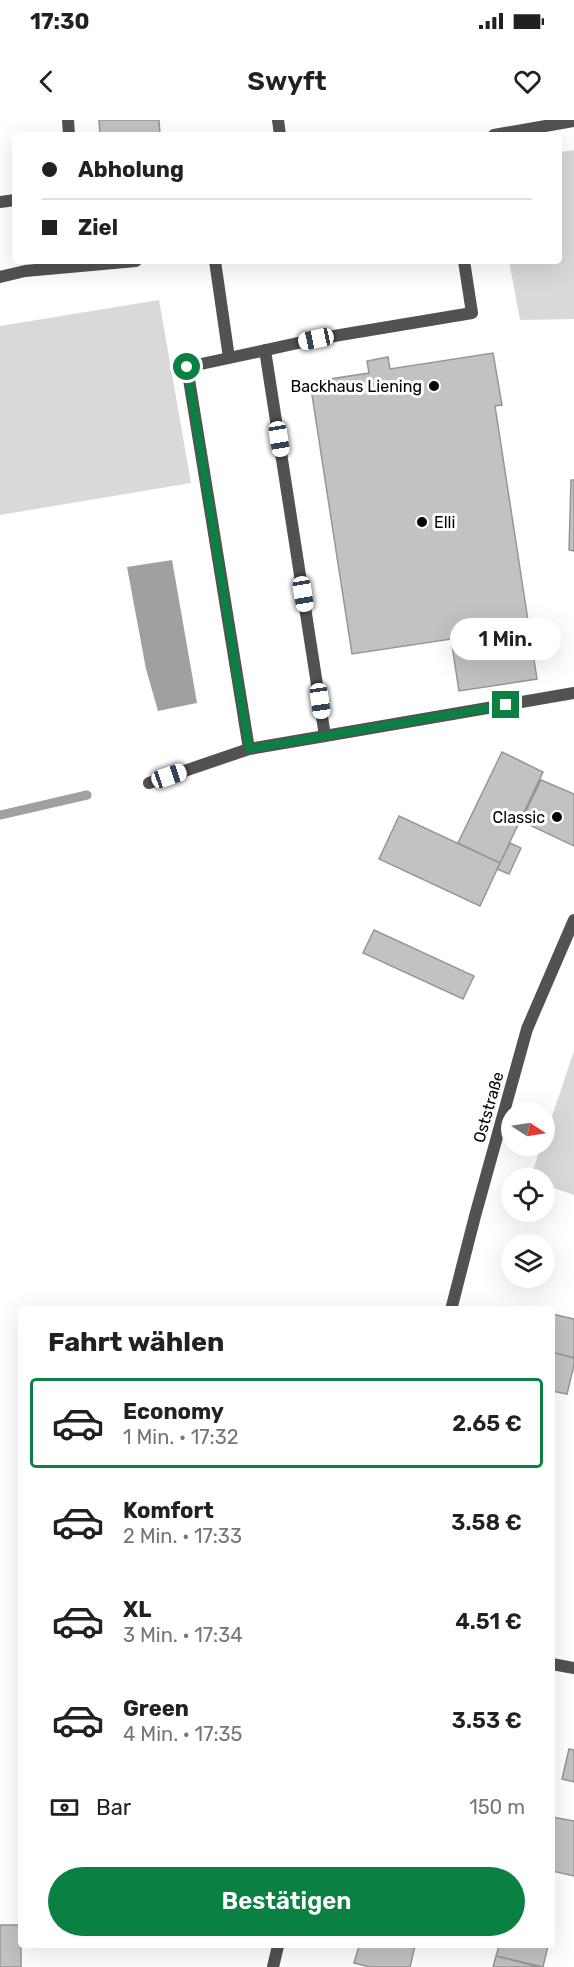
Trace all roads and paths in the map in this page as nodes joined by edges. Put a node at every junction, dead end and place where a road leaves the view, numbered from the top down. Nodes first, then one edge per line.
1 (574, 121) edge
2 (511, 132) edge
3 (103, 264) edge
4 (214, 264) edge
5 (464, 264) edge
6 (0, 277) edge
7 (265, 350) junction
8 (229, 358) junction
9 (574, 693) edge
10 (325, 736) junction
11 (249, 749) junction
12 (149, 783) dead end
13 (574, 920) edge
14 (452, 1306) edge
15 (555, 1665) edge
16 (574, 1668) edge
17 (278, 1948) edge
18 (273, 1967) edge

1 - 2 street
3 - 6 street
4 - 8 street
5 - 7 street
7 - 8 street
7 - 10 street
8 - 11 street
9 - 10 street
10 - 11 street
11 - 12 street
13 - 14 street, Oststraße
15 - 16 street
17 - 18 street

